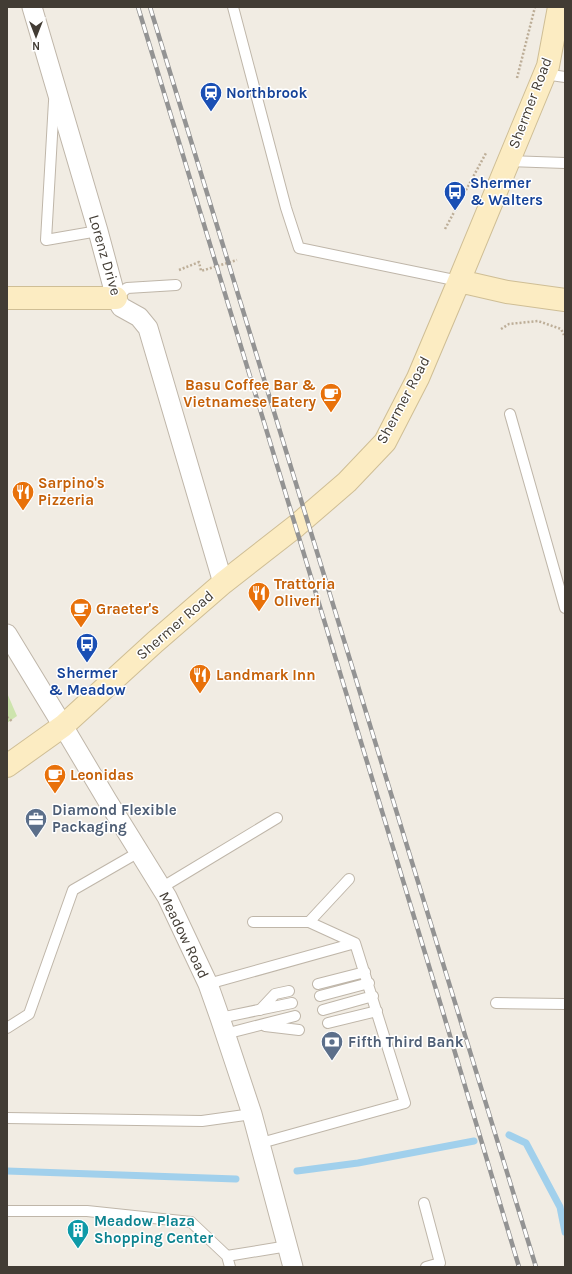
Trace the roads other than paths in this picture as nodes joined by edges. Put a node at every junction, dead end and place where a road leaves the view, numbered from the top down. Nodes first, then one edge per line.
1 (32, 7) edge
2 (233, 7) edge
3 (559, 7) edge
4 (544, 74) junction
5 (565, 77) edge
6 (55, 85) junction
7 (508, 161) junction
8 (565, 163) edge
9 (98, 231) junction
10 (459, 281) junction
11 (176, 286) dead end
12 (7, 298) edge
13 (116, 298) junction
14 (565, 300) edge
15 (510, 414) dead end
16 (223, 583) junction
17 (565, 608) edge
18 (7, 634) edge
19 (63, 726) junction
20 (7, 766) edge
21 (277, 818) dead end
22 (138, 852) junction
23 (349, 879) dead end
24 (161, 888) junction
25 (253, 922) dead end
26 (309, 922) junction
27 (355, 943) junction
28 (365, 972) junction
29 (368, 983) junction
30 (208, 984) junction
31 (318, 984) dead end
32 (289, 991) dead end
33 (320, 996) dead end
34 (373, 996) junction
35 (292, 1003) dead end
36 (496, 1003) dead end
37 (565, 1004) edge
38 (260, 1010) junction
39 (323, 1010) dead end
40 (377, 1011) junction
41 (295, 1016) dead end
42 (328, 1023) dead end
43 (259, 1025) junction
44 (223, 1026) junction
45 (7, 1028) edge
46 (299, 1030) dead end
47 (252, 1114) junction
48 (7, 1118) edge
49 (261, 1143) junction
50 (424, 1203) dead end
51 (7, 1211) edge
52 (288, 1246) junction
53 (227, 1256) junction
54 (230, 1267) edge
55 (293, 1267) edge
56 (426, 1267) edge

1 - 6 street, Lorenz Drive
2 - 10 lane
3 - 4 main road, Shermer Road
4 - 5 lane
4 - 7 main road, Shermer Road
6 - 9 street, Lorenz Drive
6 - 9 lane
7 - 8 lane
7 - 10 main road, Shermer Road
9 - 13 street, Lorenz Drive
10 - 14 main road
10 - 16 main road, Shermer Road
11 - 13 lane
12 - 13 main road
13 - 16 street, Lorenz Drive
15 - 17 lane
16 - 19 main road, Shermer Road
18 - 19 street, Meadow Road
19 - 20 main road, Shermer Road
19 - 22 street, Meadow Road
21 - 24 lane
22 - 24 street, Meadow Road
22 - 45 lane
23 - 26 lane
24 - 30 street, Meadow Road
25 - 26 lane
26 - 27 lane
27 - 28 lane
27 - 30 lane
28 - 29 lane
28 - 31 lane
29 - 33 lane
29 - 34 lane
30 - 44 street, Meadow Road
32 - 38 lane
34 - 39 lane
34 - 40 lane
35 - 38 lane
36 - 37 lane
38 - 44 lane
40 - 42 lane
40 - 49 lane
41 - 43 lane
43 - 44 lane
43 - 46 lane
44 - 47 street, Meadow Road
47 - 48 lane
47 - 49 street, Meadow Road
49 - 52 street, Meadow Road
50 - 56 lane
51 - 53 lane
52 - 53 lane
52 - 55 street, Meadow Road
53 - 54 lane

